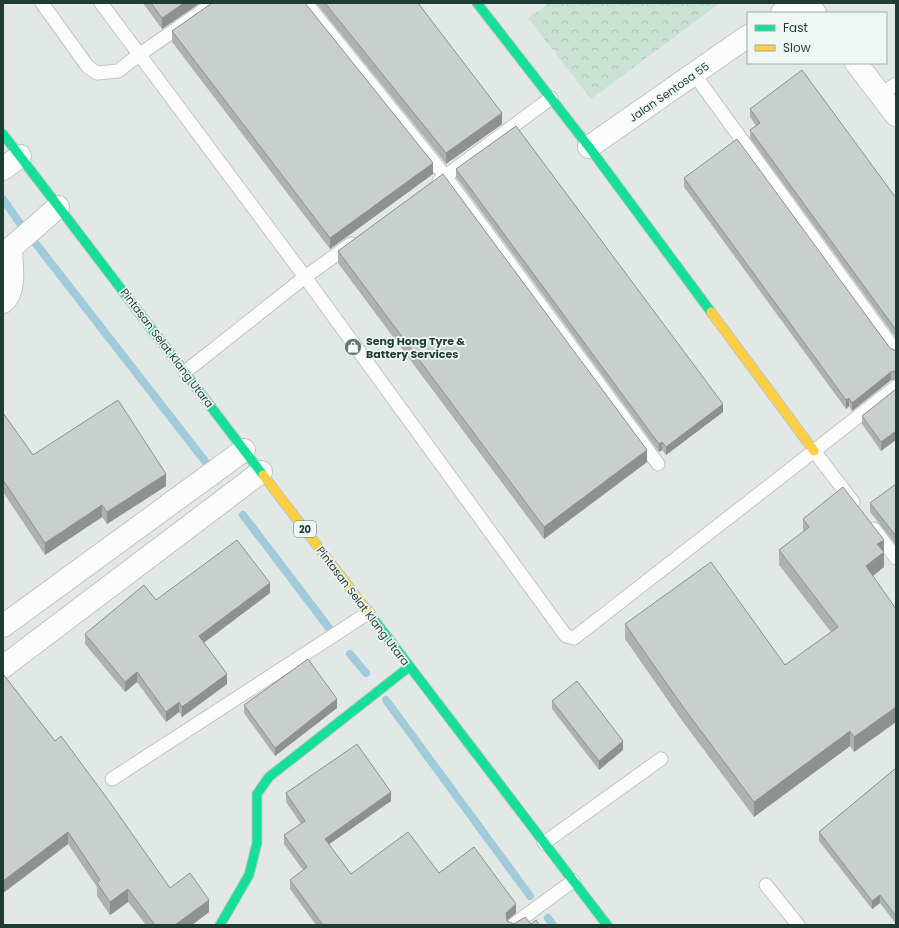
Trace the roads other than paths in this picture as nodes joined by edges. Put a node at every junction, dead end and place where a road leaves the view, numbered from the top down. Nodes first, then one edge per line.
1 (42, 3) edge
2 (100, 3) edge
3 (214, 3) edge
4 (306, 3) edge
5 (477, 3) edge
6 (797, 3) edge
7 (806, 3) edge
8 (784, 12) edge
9 (814, 12) edge
10 (747, 37) edge
11 (140, 54) junction
12 (857, 64) edge
13 (694, 74) junction
14 (889, 89) edge
15 (550, 98) junction
16 (896, 115) edge
17 (3, 134) edge
18 (589, 147) junction
19 (20, 156) junction
20 (3, 169) edge
21 (445, 176) junction
22 (426, 190) edge
23 (58, 207) junction
24 (362, 236) edge
25 (305, 277) junction
26 (3, 302) edge
27 (896, 352) edge
28 (185, 372) junction
29 (896, 387) edge
30 (244, 450) junction
31 (814, 451) junction
32 (658, 464) dead end
33 (261, 472) junction
34 (896, 558) edge
35 (368, 613) junction
36 (3, 626) edge
37 (3, 667) edge
38 (409, 667) junction
39 (661, 759) dead end
40 (112, 779) dead end
41 (544, 843) junction
42 (573, 881) junction
43 (766, 885) dead end
44 (220, 925) edge
45 (512, 925) edge
46 (607, 925) edge
47 (798, 925) edge

1 - 11 lane
2 - 11 lane
3 - 11 lane
4 - 21 lane
5 - 15 main road
6 - 8 street
7 - 9 street
10 - 13 street, Jalan Sentosa 55
11 - 25 lane
12 - 14 street
13 - 18 street, Jalan Sentosa 55
13 - 27 lane
14 - 16 street
15 - 18 main road
15 - 21 lane
17 - 19 main road, Pintasan Selat Klang Utara / 20
18 - 31 main road
19 - 20 street
19 - 23 main road, Pintasan Selat Klang Utara / 20
21 - 22 lane
21 - 32 lane
23 - 26 street
23 - 28 main road, Pintasan Selat Klang Utara / 20
24 - 25 lane
25 - 28 lane
25 - 31 lane
28 - 30 main road, Pintasan Selat Klang Utara / 20
29 - 31 lane
30 - 33 main road, Pintasan Selat Klang Utara / 20
30 - 36 street
31 - 34 lane
33 - 35 main road, Pintasan Selat Klang Utara / 20
33 - 37 street
35 - 38 main road, Pintasan Selat Klang Utara / 20
35 - 40 lane
38 - 41 main road, Pintasan Selat Klang Utara / 20
38 - 44 main road
39 - 41 lane
41 - 42 main road, Pintasan Selat Klang Utara / 20
42 - 45 lane
42 - 46 main road, Pintasan Selat Klang Utara / 20
43 - 47 lane

